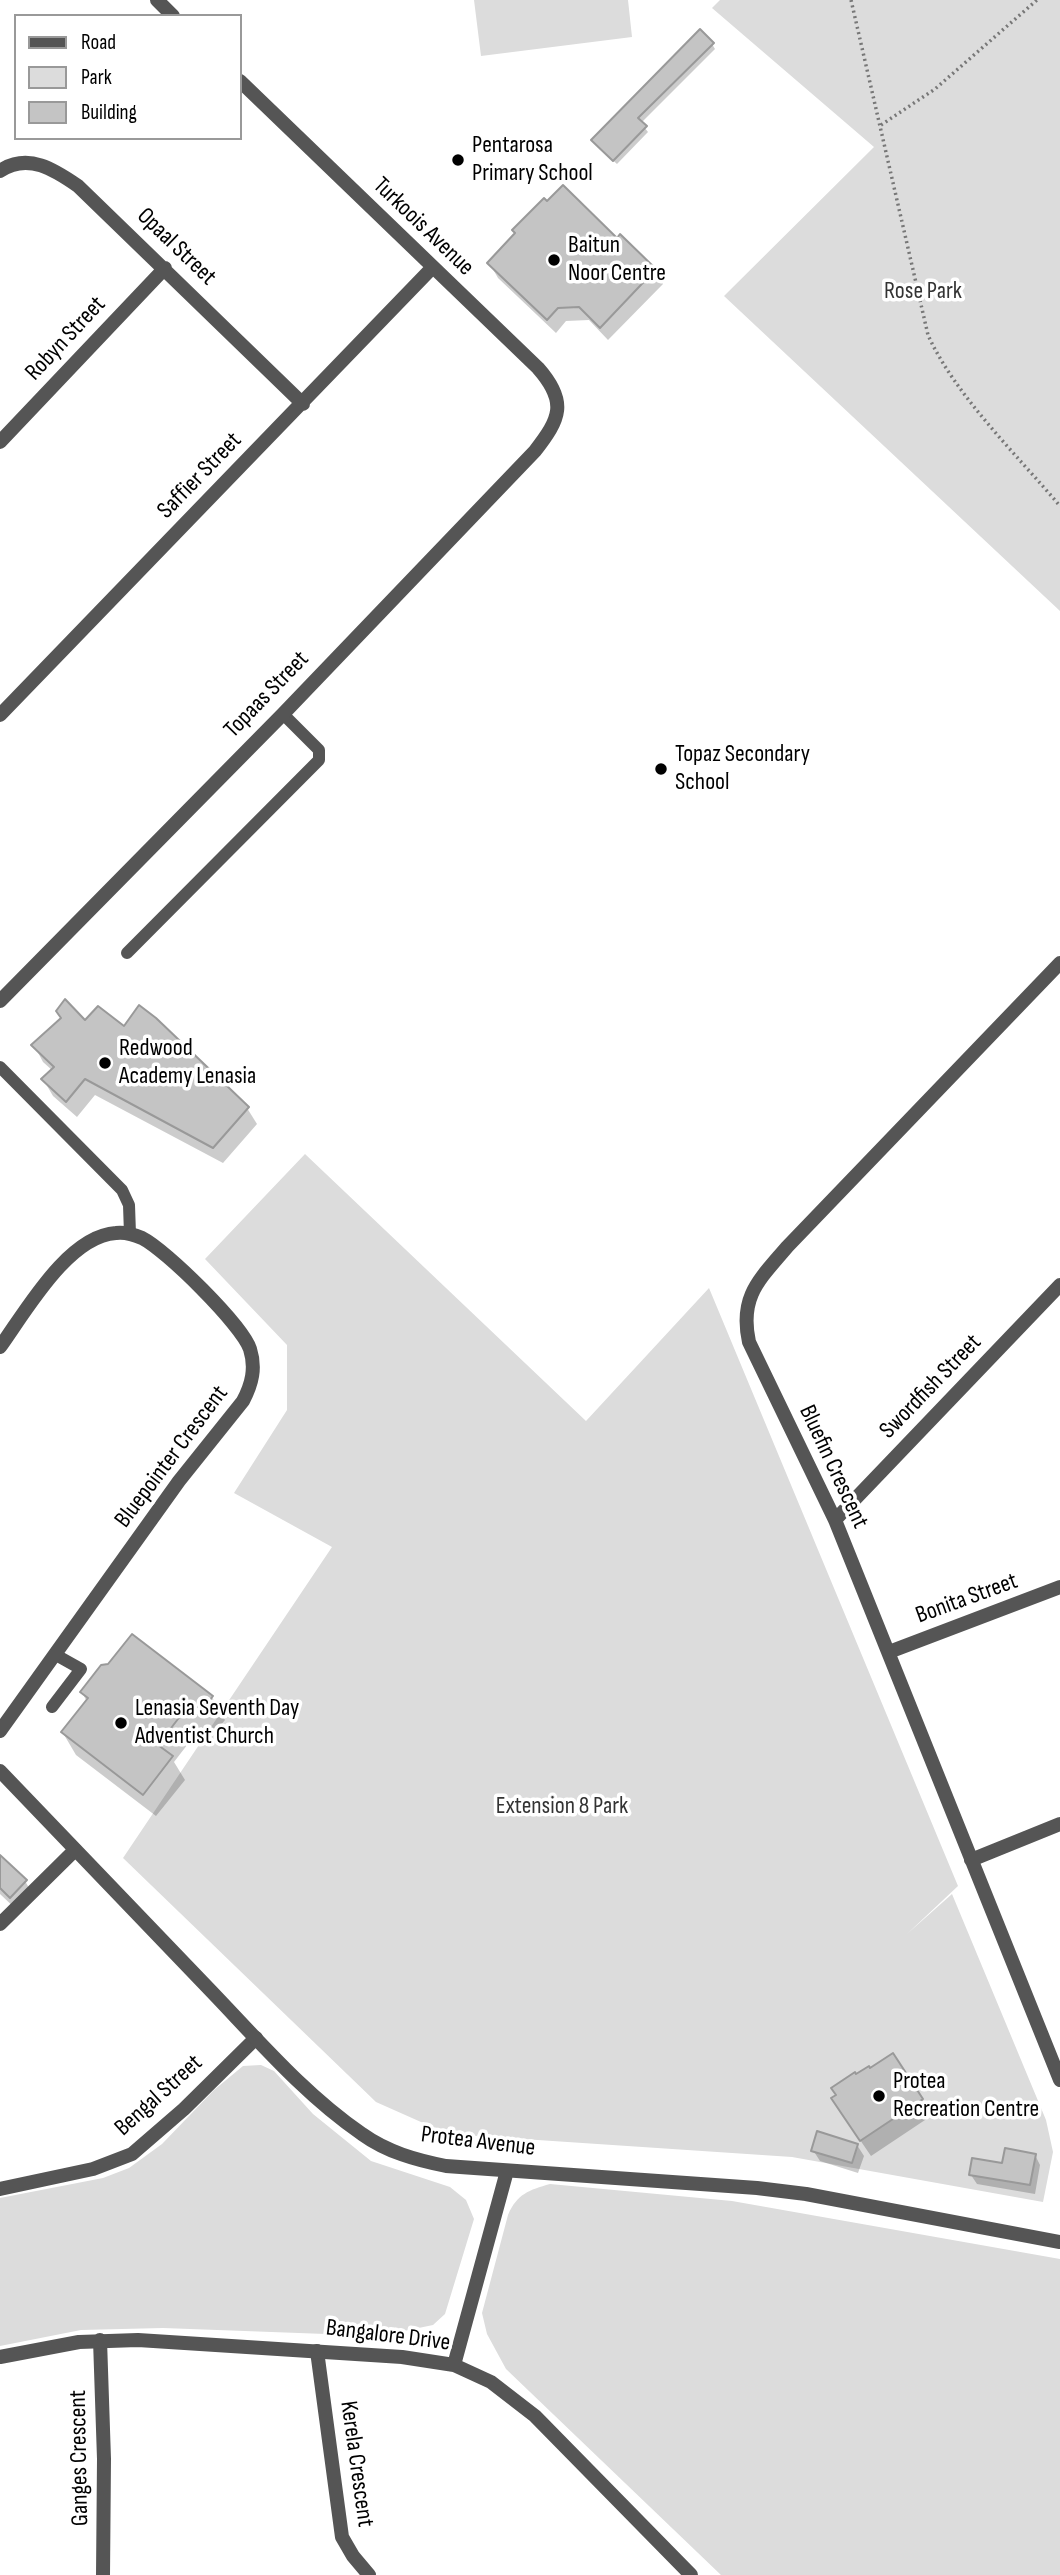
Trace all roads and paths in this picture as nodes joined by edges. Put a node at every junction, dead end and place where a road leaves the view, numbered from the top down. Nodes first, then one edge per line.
1 (157, 0) edge
2 (851, 0) edge
3 (1037, 0) edge
4 (171, 14) edge
5 (242, 83) edge
6 (881, 125) junction
7 (0, 171) edge
8 (165, 268) junction
9 (432, 268) junction
10 (303, 404) junction
11 (558, 414) joint
12 (0, 442) edge
13 (1060, 506) edge
14 (282, 714) junction
15 (0, 715) edge
16 (127, 953) dead end
17 (1060, 963) edge
18 (0, 1001) edge
19 (0, 1067) edge
20 (130, 1234) junction
21 (1060, 1285) edge
22 (0, 1347) edge
23 (835, 1520) junction
24 (1060, 1587) edge
25 (889, 1652) junction
26 (56, 1655) junction
27 (52, 1707) dead end
28 (0, 1731) edge
29 (0, 1771) edge
30 (1060, 1824) edge
31 (75, 1850) junction
32 (971, 1860) junction
33 (0, 1924) edge
34 (256, 2038) junction
35 (1057, 2061) edge
36 (1060, 2080) edge
37 (507, 2171) junction
38 (0, 2189) edge
39 (1060, 2242) edge
40 (100, 2340) junction
41 (317, 2351) junction
42 (0, 2357) edge
43 (454, 2365) junction
44 (103, 2575) edge
45 (369, 2575) edge
46 (691, 2575) edge

1 - 4 street
2 - 6 path
3 - 6 path
5 - 9 street, Turkoois Avenue
6 - 13 path
7 - 8 street, Opaal Street
8 - 10 street, Opaal Street
8 - 12 street, Robyn Street
9 - 10 street, Saffier Street
9 - 11 street, Turkoois Avenue
10 - 15 street, Saffier Street
11 - 14 street, Topaas Street
14 - 16 lane
14 - 18 street, Topaas Street
17 - 23 street, Bluefin Crescent
19 - 20 lane
20 - 22 street
20 - 26 street, Bluepointer Crescent
21 - 23 street, Swordfish Street
23 - 25 street, Bluefin Crescent
24 - 25 street, Bonita Street
25 - 32 street, Bluefin Crescent
26 - 27 lane
26 - 28 street, Bluepointer Crescent
29 - 31 street, Protea Avenue
30 - 32 street
31 - 33 street
31 - 34 street, Protea Avenue
32 - 35 street, Bluefin Crescent
34 - 37 street, Protea Avenue
34 - 38 street, Bengal Street
35 - 36 street, Bluefin Crescent
37 - 39 street, Protea Avenue
37 - 43 street
40 - 41 street, Bangalore Drive
40 - 42 street, Bangalore Drive
40 - 44 street, Ganges Crescent
41 - 43 street, Bangalore Drive
41 - 45 street, Kerela Crescent
43 - 46 street, Bangalore Drive

